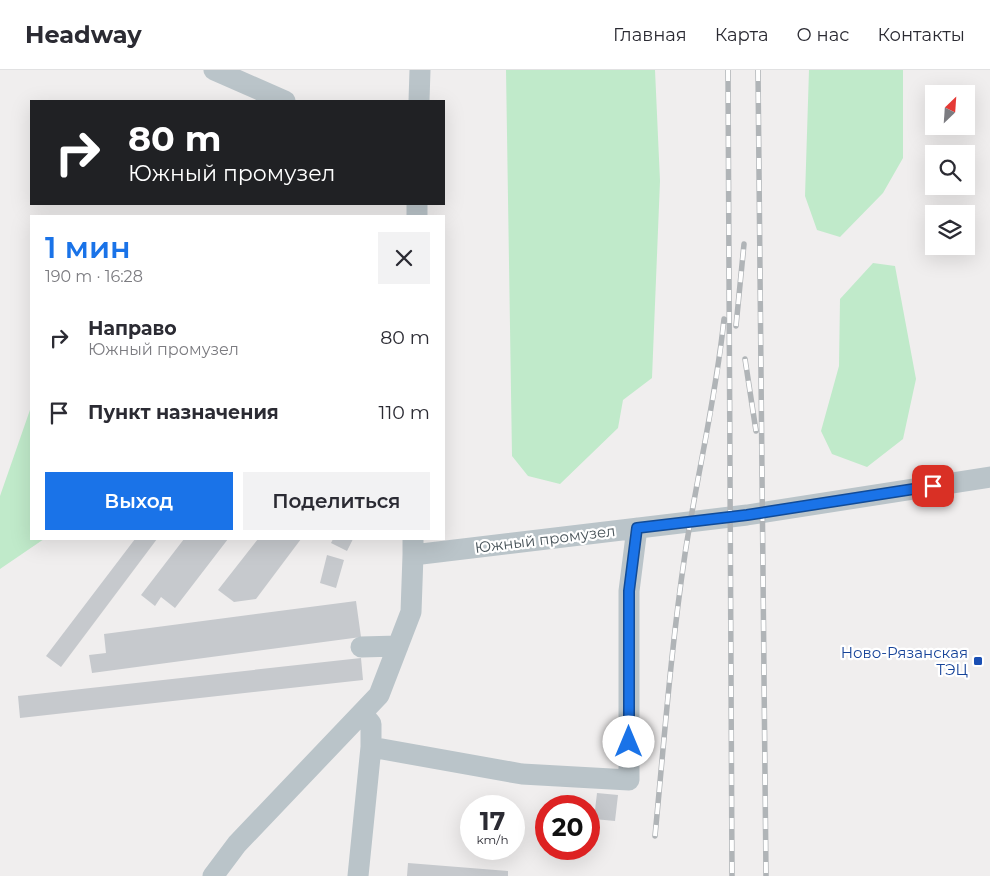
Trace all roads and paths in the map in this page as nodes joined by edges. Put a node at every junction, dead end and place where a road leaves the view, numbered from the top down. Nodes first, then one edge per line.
1 (214, 70) edge
2 (420, 70) edge
3 (283, 100) edge
4 (419, 100) edge
5 (990, 477) edge
6 (637, 528) junction
7 (413, 547) edge
8 (398, 646) junction
9 (361, 647) dead end
10 (362, 713) junction
11 (371, 747) junction
12 (213, 876) edge
13 (358, 876) edge

1 - 3 street
2 - 4 street
5 - 6 street, Южный промузел
6 - 7 street, Южный промузел
6 - 11 street
7 - 8 street
8 - 9 street
8 - 10 street
10 - 11 street
10 - 12 street
11 - 13 street

